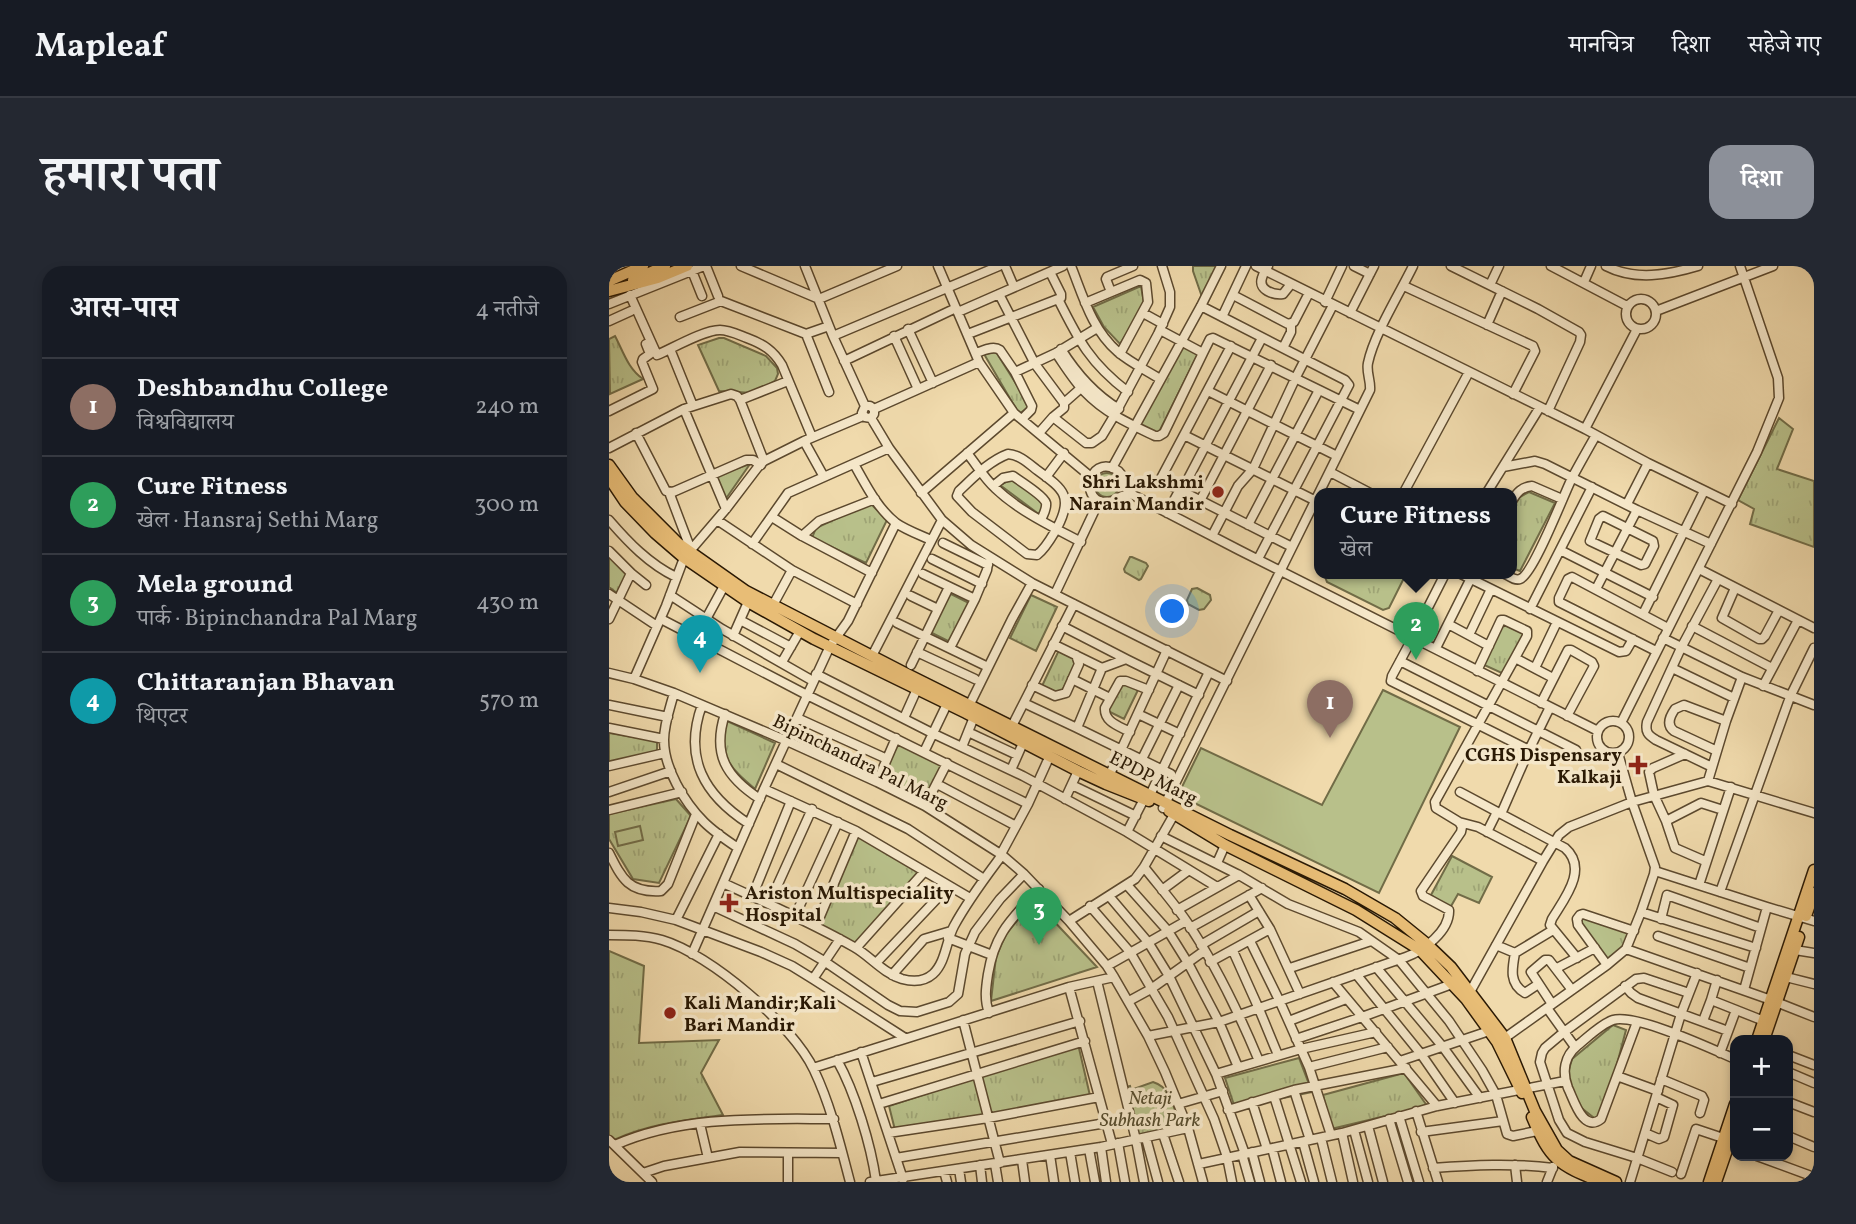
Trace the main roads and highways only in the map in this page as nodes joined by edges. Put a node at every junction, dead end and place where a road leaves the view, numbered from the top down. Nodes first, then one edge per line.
1 (629, 266) edge
2 (643, 266) edge
3 (660, 268) edge
4 (689, 268) edge
5 (609, 280) edge
6 (609, 291) edge
7 (609, 465) edge
8 (609, 478) edge
9 (688, 553) junction
10 (832, 642) junction
11 (970, 712) junction
12 (1147, 797) junction
13 (1176, 811) junction
14 (1814, 870) edge
15 (1814, 896) edge
16 (1806, 919) edge
17 (1424, 947) junction
18 (1775, 1001) junction
19 (1759, 1035) edge
20 (1765, 1035) edge
21 (1501, 1040) junction
22 (1523, 1089) junction
23 (1729, 1144) edge
24 (1554, 1159) junction
25 (1601, 1182) edge
26 (1616, 1182) edge
27 (1709, 1182) edge
28 (1716, 1182) edge

1 - 5 main road
2 - 5 main road
3 - 6 main road
4 - 6 main road
7 - 9 main road, EPDP Marg
8 - 9 main road, EPDP Marg
9 - 10 main road, EPDP Marg
9 - 10 main road, EPDP Marg
10 - 11 main road, EPDP Marg
10 - 11 main road, EPDP Marg
11 - 12 main road, EPDP Marg
11 - 12 main road, EPDP Marg
12 - 13 main road, EPDP Marg
13 - 17 main road, EPDP Marg
13 - 17 main road, EPDP Marg
14 - 16 main road
15 - 16 main road
16 - 18 main road
16 - 18 main road
17 - 21 main road, EPDP Marg
17 - 21 main road, EPDP Marg
18 - 19 main road
18 - 20 main road
21 - 22 main road, EPDP Marg
22 - 24 main road, EPDP Marg
22 - 24 main road, EPDP Marg
23 - 27 main road
23 - 28 main road
24 - 25 main road, EPDP Marg
24 - 26 main road, EPDP Marg

